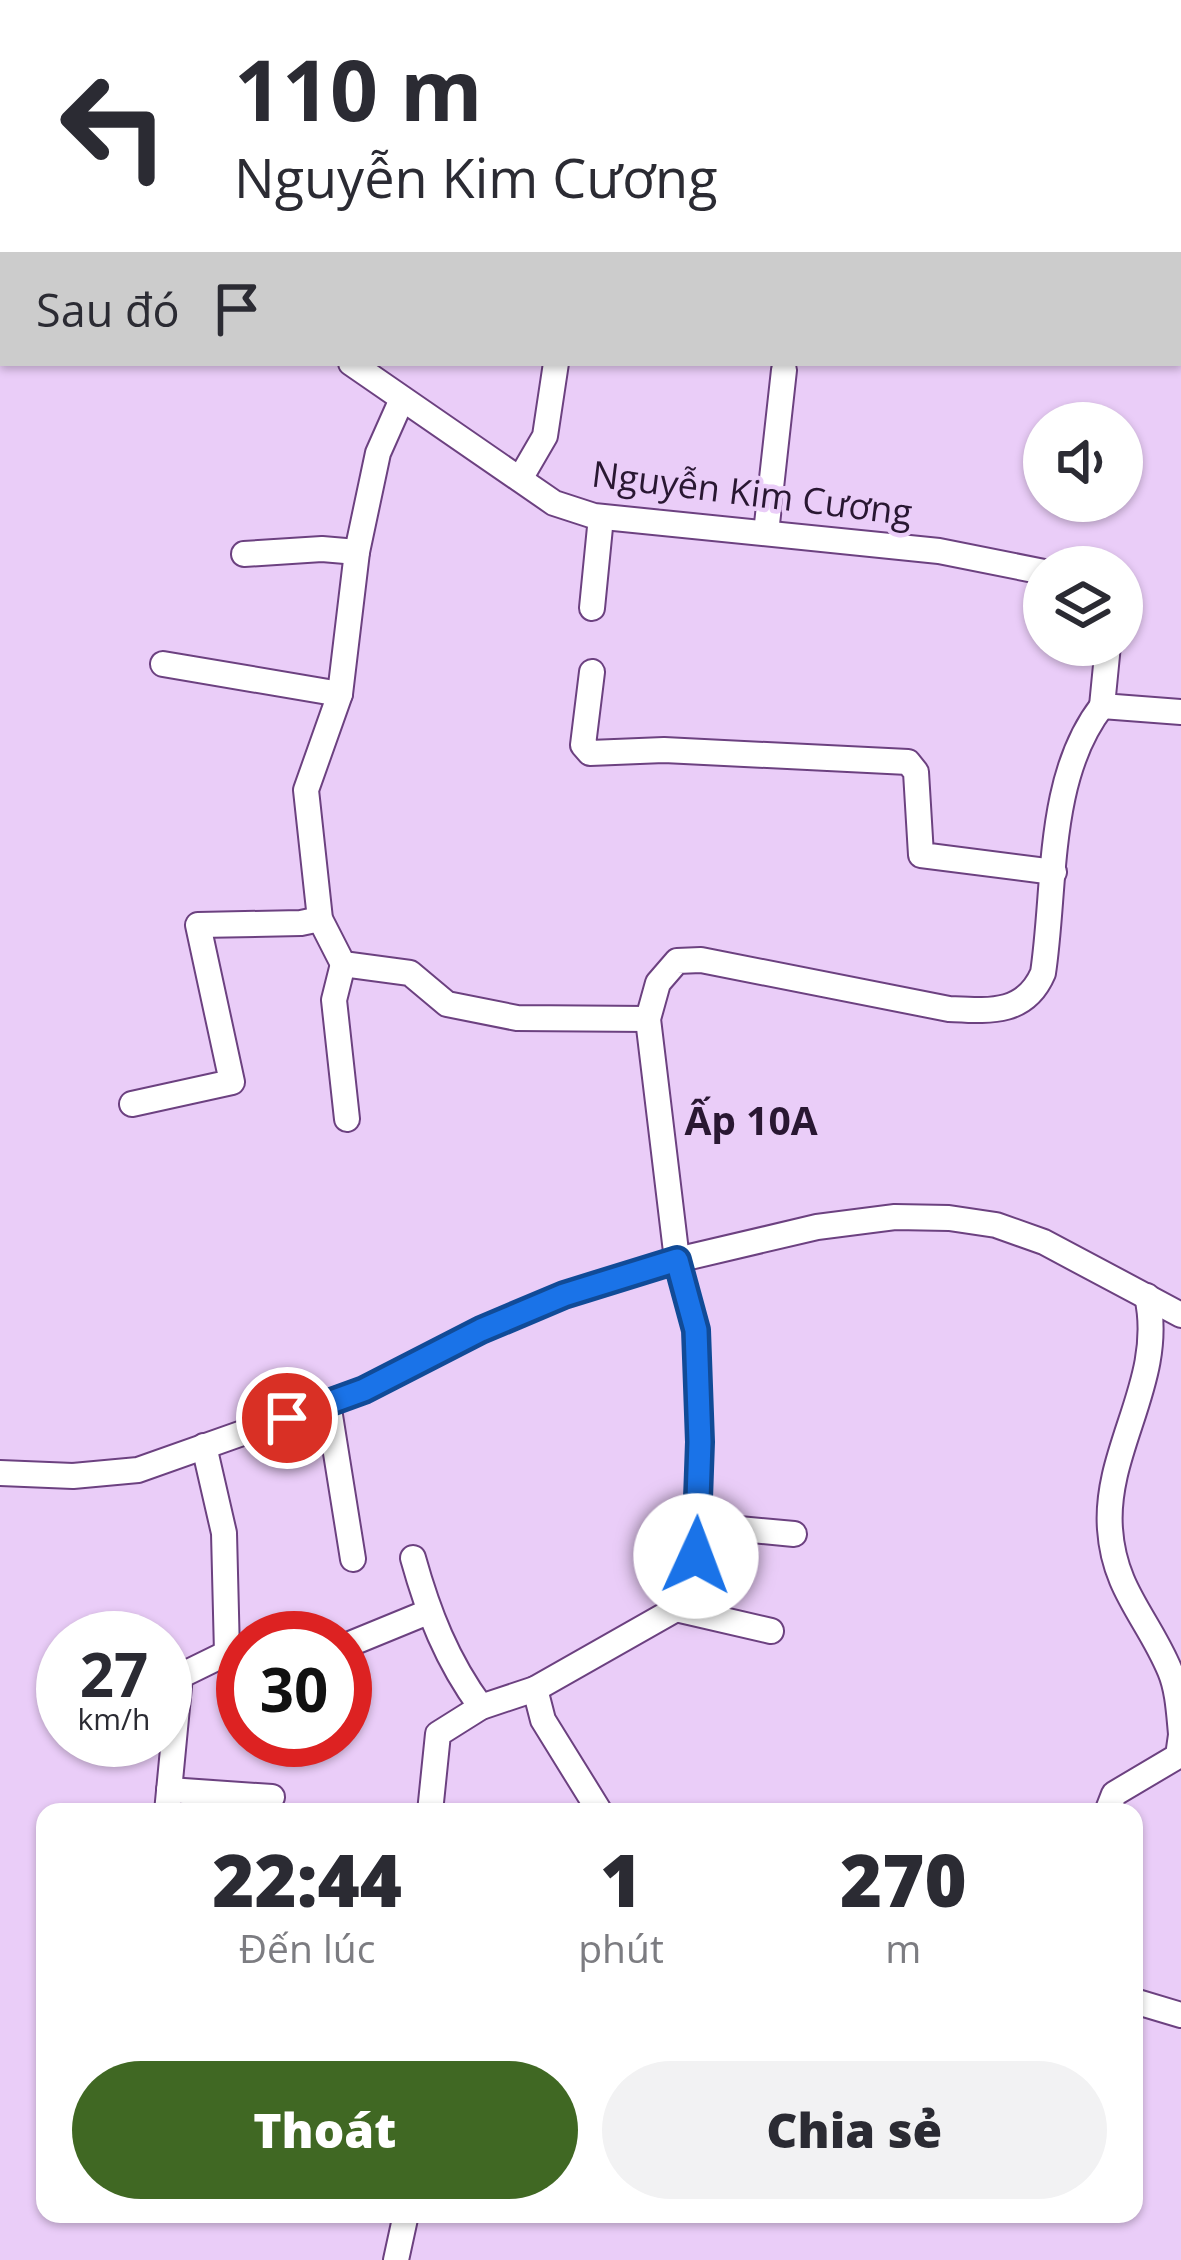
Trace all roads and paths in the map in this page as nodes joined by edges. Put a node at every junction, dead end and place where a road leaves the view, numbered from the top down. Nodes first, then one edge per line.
1 (355, 366) edge
2 (556, 366) edge
3 (784, 370) dead end
4 (402, 399) junction
5 (520, 479) junction
6 (601, 517) junction
7 (766, 533) junction
8 (357, 552) junction
9 (244, 554) dead end
10 (1023, 568) edge
11 (592, 608) dead end
12 (163, 664) dead end
13 (1106, 666) edge
14 (592, 672) dead end
15 (340, 694) junction
16 (1102, 706) junction
17 (1181, 712) edge
18 (1054, 872) junction
19 (320, 919) junction
20 (343, 964) junction
21 (648, 1019) junction
22 (132, 1104) dead end
23 (347, 1119) dead end
24 (677, 1260) junction
25 (1148, 1297) junction
26 (1181, 1315) edge
27 (328, 1403) junction
28 (204, 1446) junction
29 (0, 1475) edge
30 (697, 1526) junction
31 (794, 1534) dead end
32 (413, 1558) dead end
33 (353, 1559) dead end
34 (676, 1610) junction
35 (231, 1611) edge
36 (428, 1612) junction
37 (771, 1631) dead end
38 (372, 1635) edge
39 (216, 1662) edge
40 (535, 1689) junction
41 (481, 1707) junction
42 (1181, 1734) edge
43 (272, 1797) dead end
44 (168, 1801) edge
45 (431, 1803) edge
46 (594, 1803) edge
47 (1110, 1803) edge
48 (1143, 2004) edge
49 (1181, 2015) edge
50 (404, 2223) edge
51 (396, 2260) edge

1 - 4 street, Nguyễn Kim Cương
2 - 5 street
3 - 7 street
4 - 5 street, Nguyễn Kim Cương
4 - 8 street
5 - 6 street, Nguyễn Kim Cương
6 - 7 street, Nguyễn Kim Cương
6 - 11 street
7 - 10 street, Nguyễn Kim Cương
8 - 9 street
8 - 15 street
12 - 15 street
13 - 16 street
14 - 18 street
15 - 19 street
16 - 17 street
16 - 18 street
18 - 21 street
19 - 20 street
19 - 22 street
20 - 21 street
20 - 23 street
21 - 24 street
24 - 25 street
24 - 27 street
24 - 30 street
25 - 26 street
25 - 42 street
27 - 28 street
27 - 33 street
28 - 29 street
28 - 35 street
30 - 31 street
30 - 34 street
32 - 36 street
34 - 37 street
34 - 40 street
36 - 38 street
36 - 41 street
39 - 44 street
40 - 41 street
40 - 46 street
41 - 45 street
42 - 47 street
43 - 44 street
48 - 49 street
50 - 51 street

